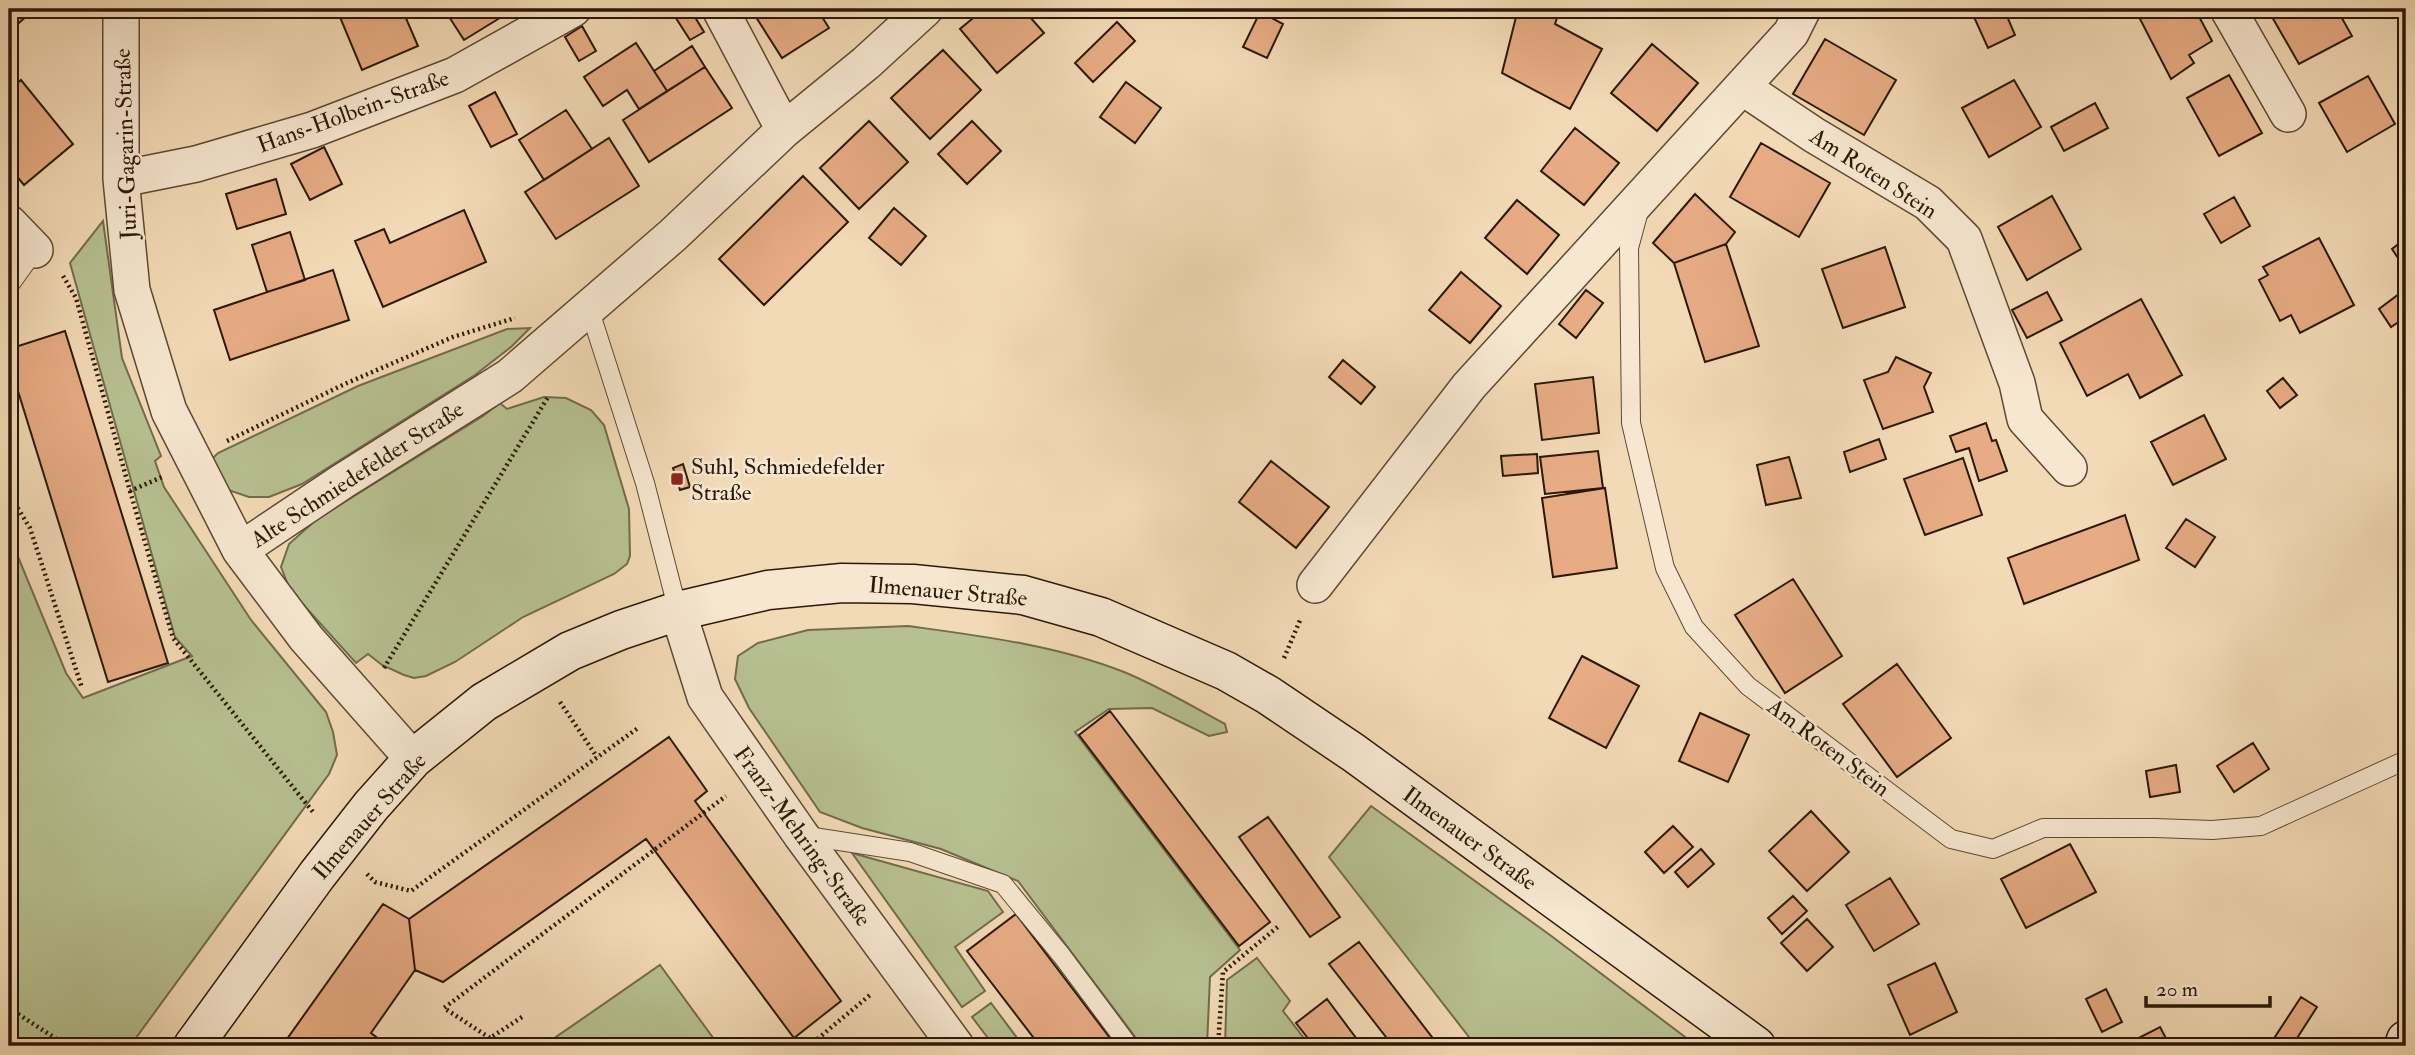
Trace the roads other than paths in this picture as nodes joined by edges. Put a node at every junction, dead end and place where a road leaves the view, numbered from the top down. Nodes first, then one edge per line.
1 (121, 9) edge
2 (573, 9) edge
3 (720, 9) edge
4 (925, 9) edge
5 (1803, 9) edge
6 (2228, 9) edge
7 (1742, 87) junction
8 (2288, 114) dead end
9 (784, 130) junction
10 (121, 179) junction
11 (1643, 194) junction
12 (9, 223) edge
13 (35, 250) joint
14 (9, 286) edge
15 (589, 308) junction
16 (2069, 468) dead end
17 (240, 550) junction
18 (1315, 585) road end
19 (678, 611) junction
20 (413, 760) junction
21 (2400, 763) edge
22 (801, 835) junction
23 (2406, 1040) edge
24 (193, 1046) edge
25 (956, 1046) edge
26 (1129, 1046) edge
27 (1756, 1046) edge
28 (2404, 1046) edge

1 - 10 street, Juri-Gagarin-Straße
2 - 10 street, Hans-Holbein-Straße
3 - 9 street
4 - 9 street, Alte Schmiedefelder Straße
5 - 7 street, Am Roten Stein
6 - 8 street
7 - 11 street, Am Roten Stein
7 - 16 street, Am Roten Stein
9 - 15 street, Alte Schmiedefelder Straße
10 - 17 street, Juri-Gagarin-Straße
11 - 18 street, Am Roten Stein
11 - 21 lane, Am Roten Stein
12 - 13 street
13 - 14 lane
15 - 17 street, Alte Schmiedefelder Straße
15 - 19 lane
17 - 20 street, Alte Schmiedefelder Straße
19 - 20 main road, Ilmenauer Straße
19 - 22 street, Franz-Mehring-Straße
19 - 27 main road, Ilmenauer Straße
20 - 24 main road, Ilmenauer Straße
22 - 25 street, Franz-Mehring-Straße
22 - 26 lane
23 - 28 main road

